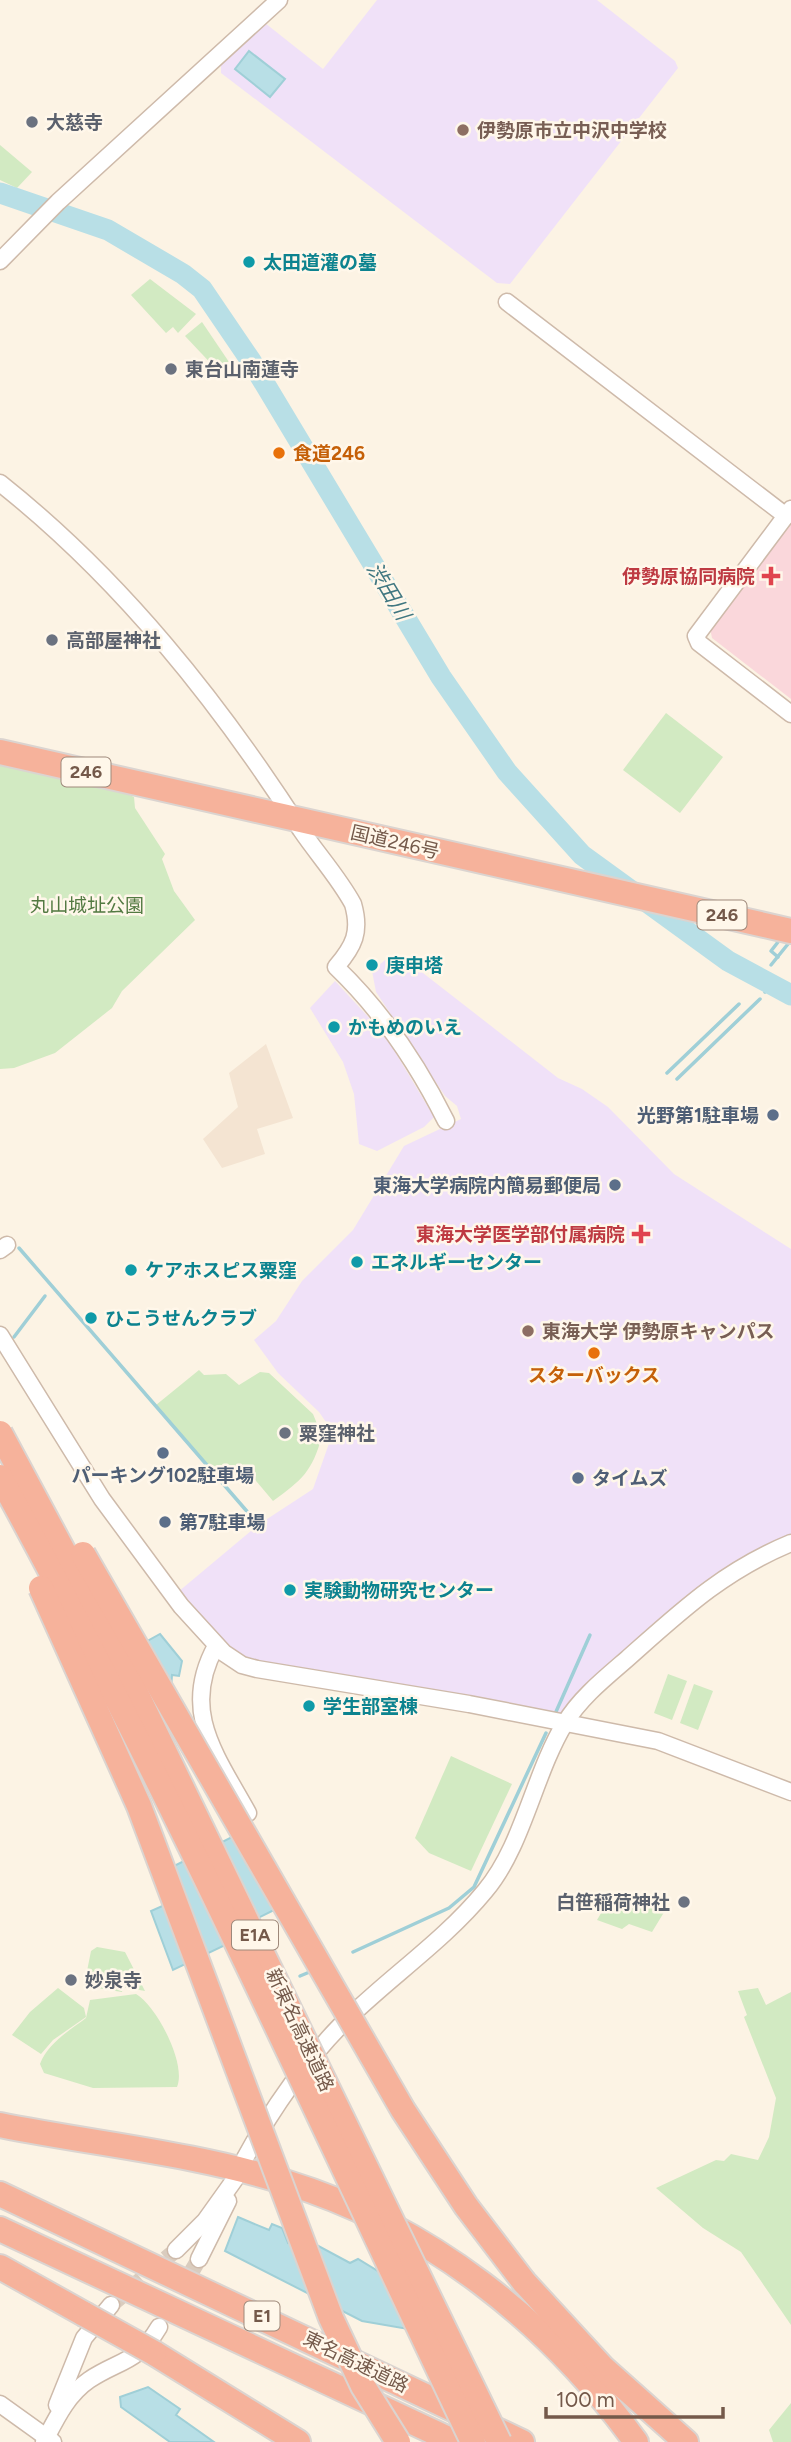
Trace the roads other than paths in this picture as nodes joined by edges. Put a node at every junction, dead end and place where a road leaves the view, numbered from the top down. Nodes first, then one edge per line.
1 (279, 0) edge
2 (0, 261) edge
3 (507, 302) dead end
4 (0, 483) edge
5 (788, 512) edge
6 (791, 714) edge
7 (0, 752) edge
8 (294, 818) junction
9 (791, 931) edge
10 (446, 1121) dead end
11 (0, 1335) edge
12 (0, 1419) edge
13 (0, 1433) edge
14 (0, 1477) edge
15 (0, 1500) edge
16 (791, 1544) edge
17 (216, 1646) junction
18 (565, 1723) junction
19 (791, 1792) edge
20 (248, 1813) dead end
21 (0, 2125) edge
22 (245, 2158) dead end
23 (0, 2194) edge
24 (0, 2229) edge
25 (176, 2250) tunnel mouth
26 (199, 2259) tunnel mouth
27 (0, 2267) edge
28 (111, 2305) tunnel mouth
29 (159, 2328) tunnel mouth
30 (0, 2404) edge
31 (48, 2440) edge
32 (298, 2442) edge
33 (398, 2442) edge
34 (455, 2442) edge
35 (473, 2442) edge
36 (499, 2442) edge
37 (522, 2442) edge
38 (636, 2442) edge
39 (686, 2442) edge

1 - 2 street
3 - 5 street
4 - 8 street
5 - 6 street
7 - 8 highway, 国道246号 / 246
8 - 9 highway, 国道246号 / 246
8 - 10 street
11 - 17 street
12 - 39 highway, bridge
13 - 36 highway, 新東名高速道路 / E1A, bridge
14 - 35 highway, 新東名高速道路 / E1A, bridge
15 - 33 highway, bridge
16 - 18 street
17 - 18 street
17 - 20 street
18 - 19 street
18 - 22 street
21 - 38 highway
23 - 37 highway, 東名高速道路 / E1
24 - 34 highway, 東名高速道路 / E1
25 - 26 street
27 - 32 highway, bridge
28 - 31 street
29 - 31 street
30 - 31 street

